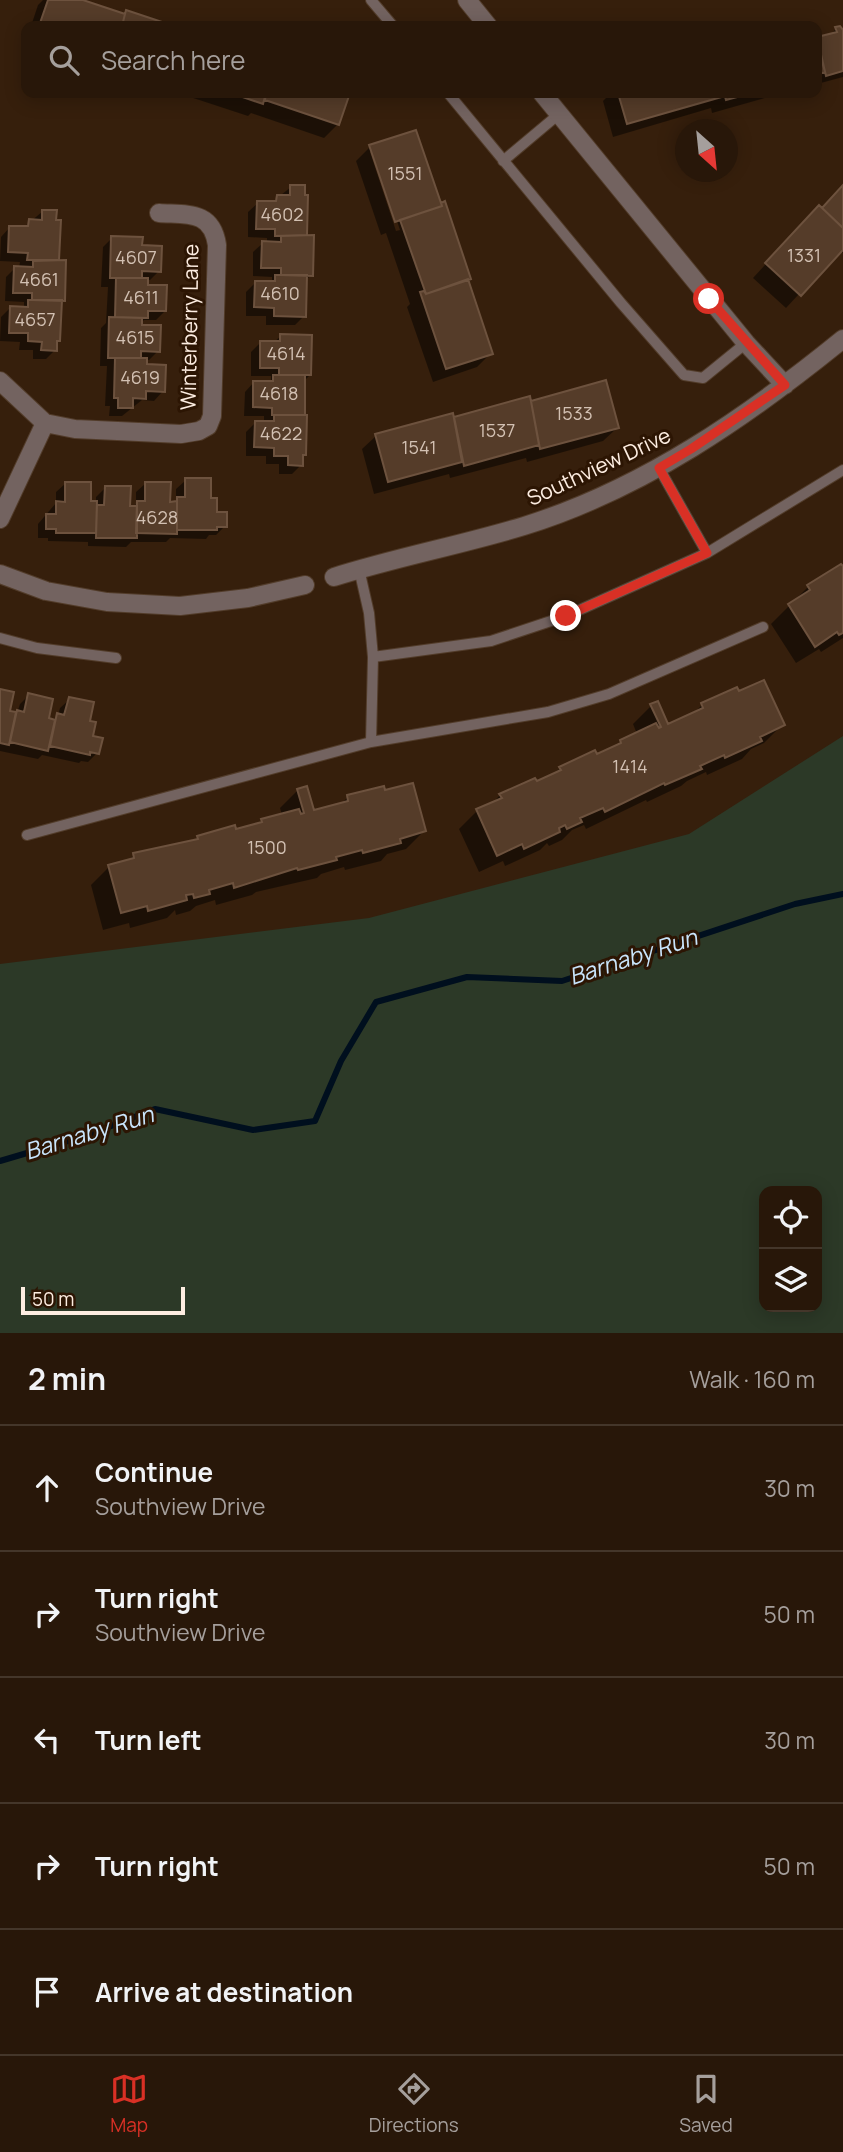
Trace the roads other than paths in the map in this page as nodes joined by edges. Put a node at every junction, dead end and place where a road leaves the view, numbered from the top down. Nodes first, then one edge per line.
1 (371, 0) edge
2 (467, 0) edge
3 (389, 21) edge
4 (484, 21) edge
5 (451, 98) edge
6 (546, 98) edge
7 (559, 114) junction
8 (503, 161) junction
9 (159, 213) dead end
10 (843, 338) edge
11 (746, 343) junction
12 (0, 381) edge
13 (785, 385) junction
14 (45, 423) junction
15 (659, 468) junction
16 (843, 470) edge
17 (0, 519) edge
18 (707, 553) junction
19 (359, 569) junction
20 (0, 574) edge
21 (334, 577) dead end
22 (305, 585) dead end
23 (763, 627) dead end
24 (0, 638) edge
25 (373, 657) junction
26 (116, 658) dead end
27 (371, 742) junction
28 (27, 835) dead end

1 - 3 lane
2 - 4 street
5 - 8 lane
6 - 7 street
7 - 8 lane
7 - 11 street
8 - 11 lane
9 - 14 street, Winterberry Lane
10 - 13 street, Southview Drive
11 - 13 street
12 - 14 street
13 - 15 street, Southview Drive
14 - 17 street
15 - 18 lane
15 - 19 street, Southview Drive
16 - 18 lane
18 - 25 lane
19 - 21 street, Southview Drive
19 - 25 lane
20 - 22 street
23 - 27 lane
24 - 26 lane
25 - 27 lane
27 - 28 lane

